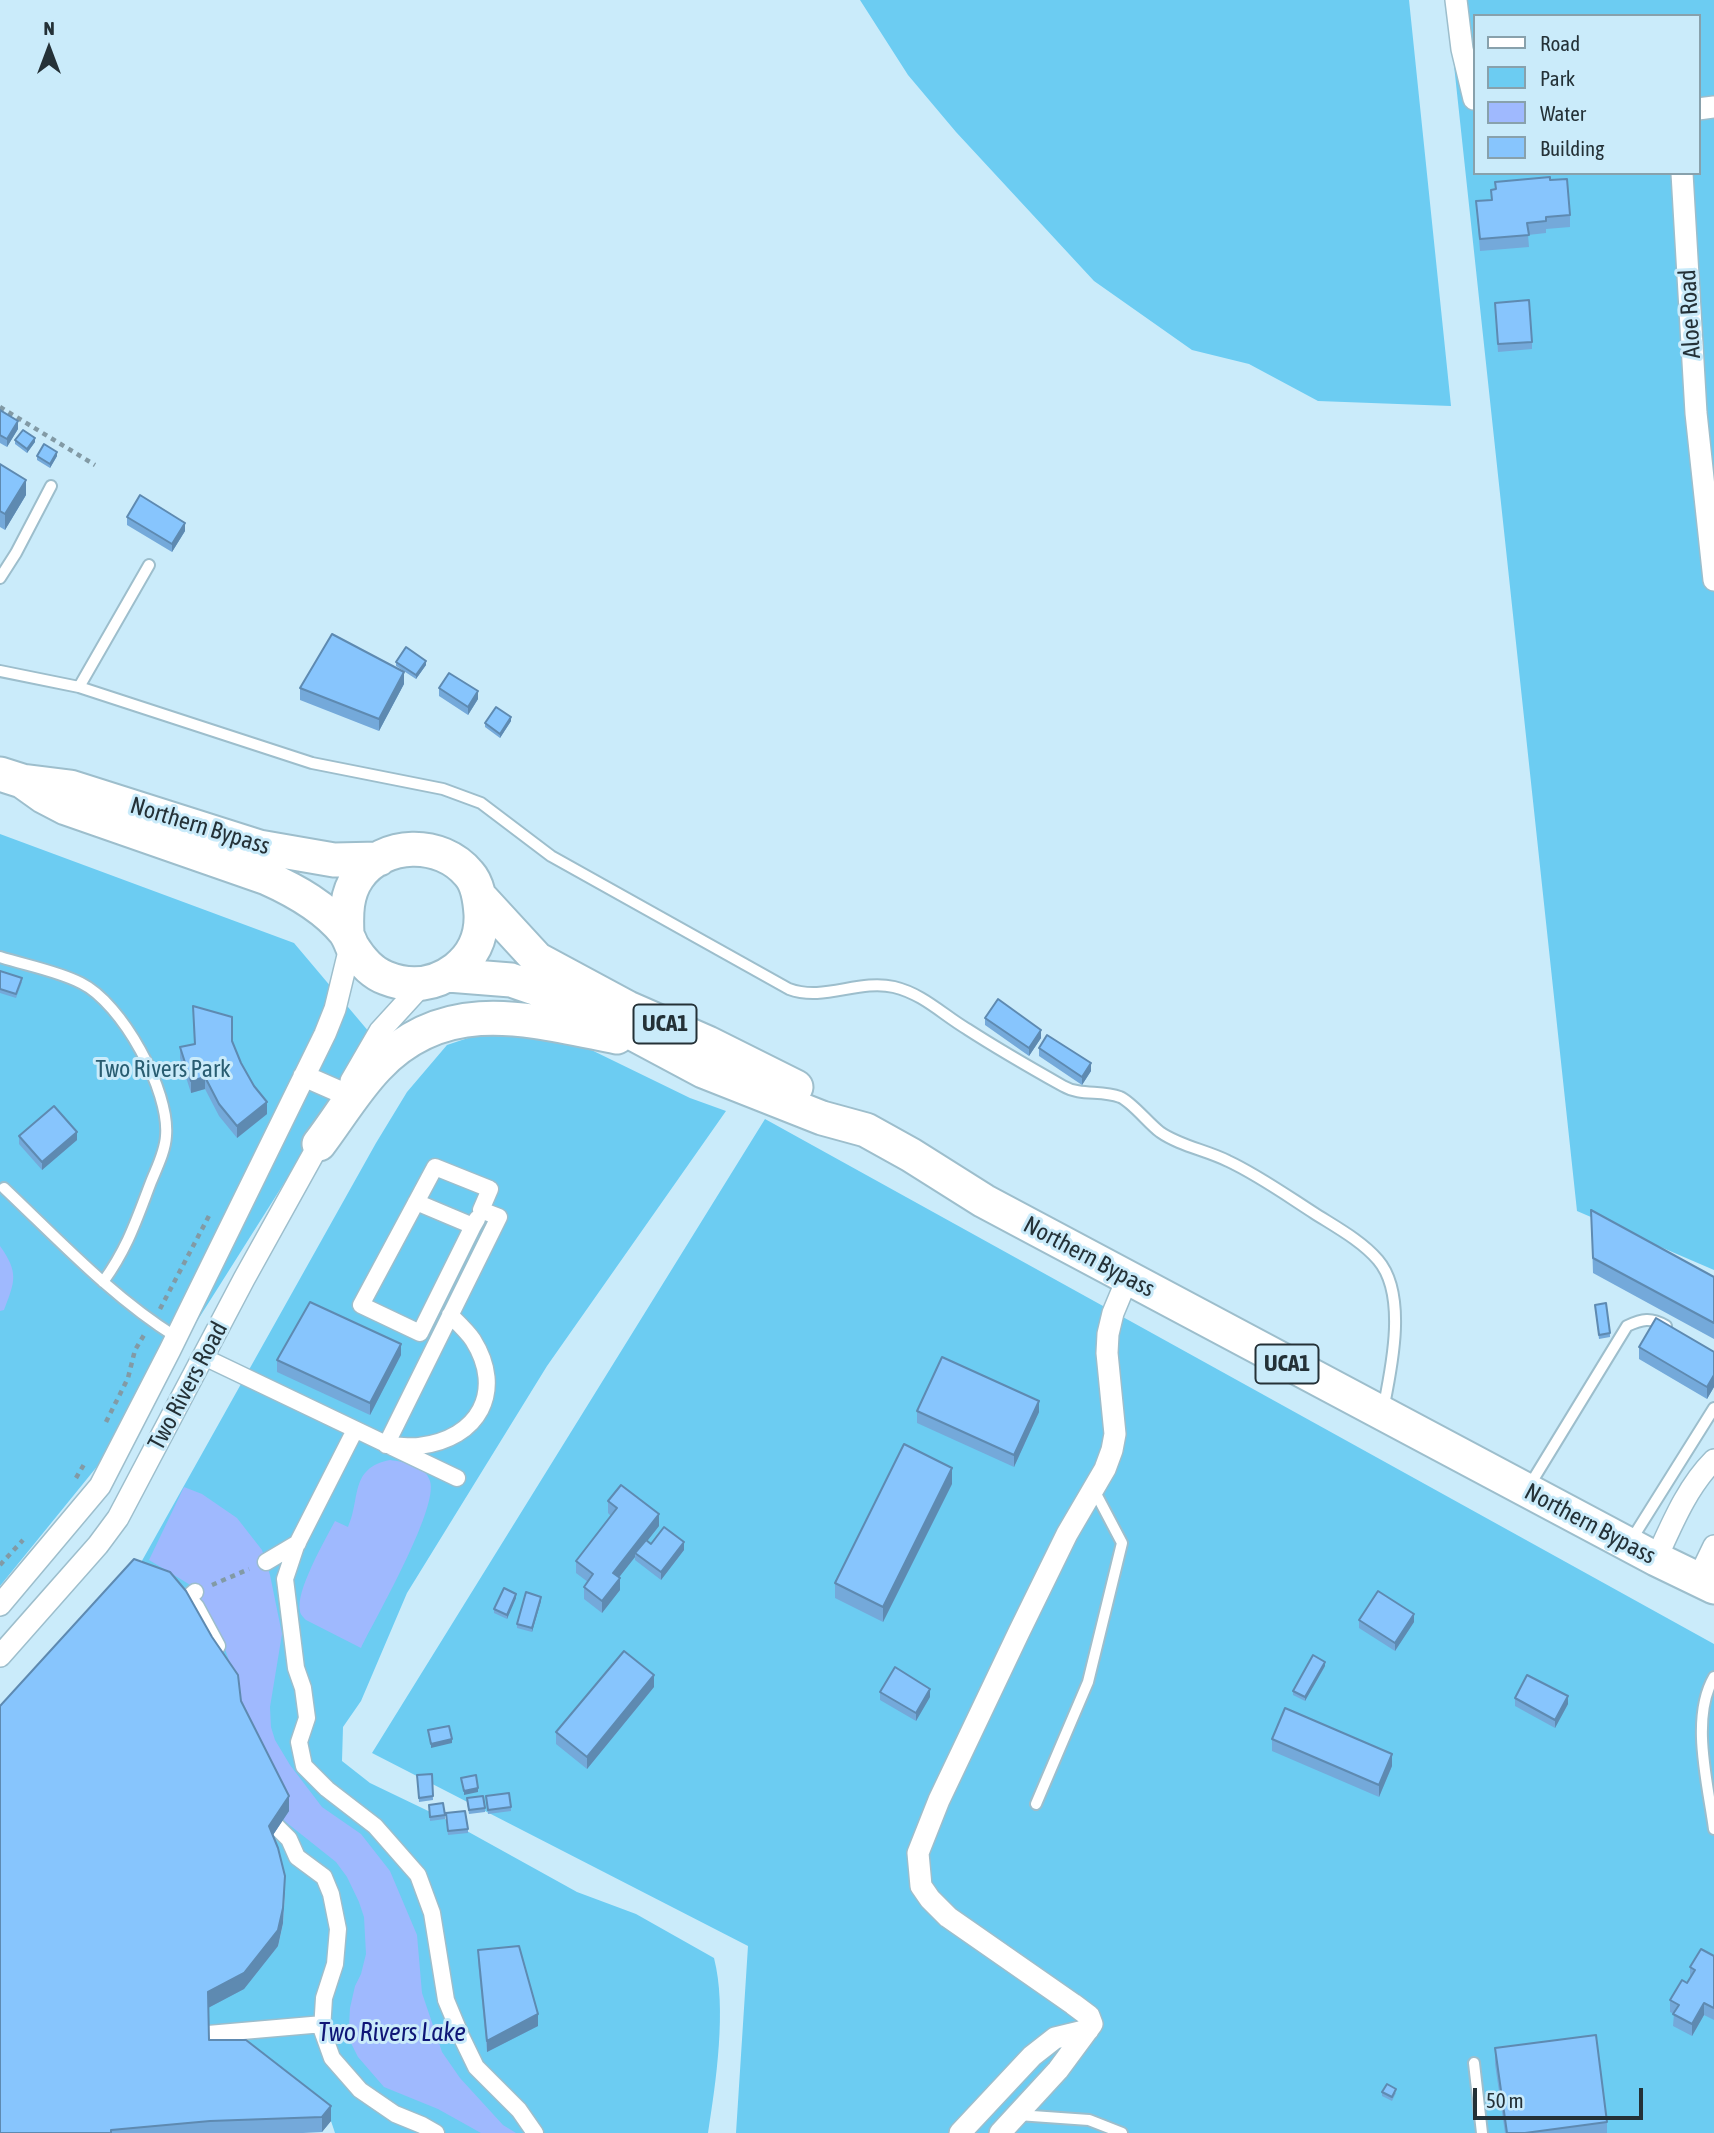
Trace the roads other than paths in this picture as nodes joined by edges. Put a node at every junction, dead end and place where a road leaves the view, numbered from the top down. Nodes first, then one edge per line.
1 (1456, 0) edge
2 (1472, 91) edge
3 (1682, 175) edge
4 (51, 486) dead end
5 (149, 565) dead end
6 (0, 579) edge
7 (1714, 580) edge
8 (0, 671) edge
9 (79, 687) junction
10 (11, 778) edge
11 (379, 859) junction
12 (480, 897) junction
13 (349, 939) junction
14 (0, 957) edge
15 (435, 980) junction
16 (650, 1044) junction
17 (304, 1076) junction
18 (345, 1094) junction
19 (866, 1130) junction
20 (319, 1144) junction
21 (4, 1188) dead end
22 (416, 1202) junction
23 (481, 1210) junction
24 (473, 1226) junction
25 (1128, 1278) junction
26 (103, 1282) junction
27 (450, 1315) junction
28 (1678, 1333) edge
29 (177, 1335) junction
30 (206, 1352) junction
31 (1714, 1408) edge
32 (1382, 1413) junction
33 (355, 1430) junction
34 (386, 1445) junction
35 (1714, 1460) edge
36 (457, 1478) dead end
37 (1093, 1488) junction
38 (1526, 1491) junction
39 (298, 1543) junction
40 (1714, 1546) edge
41 (1642, 1552) junction
42 (266, 1562) road end
43 (1706, 1583) edge
44 (195, 1592) road end
45 (0, 1605) edge
46 (0, 1656) edge
47 (220, 1657) edge
48 (1714, 1677) edge
49 (250, 1795) edge
50 (1036, 1804) dead end
51 (1714, 1829) edge
52 (323, 2024) junction
53 (1088, 2030) junction
54 (208, 2034) edge
55 (1474, 2063) dead end
56 (1018, 2115) junction
57 (436, 2133) edge
58 (535, 2133) edge
59 (960, 2133) edge
60 (1000, 2133) edge
61 (1122, 2133) edge
62 (1482, 2133) edge

1 - 2 street
3 - 7 street, Aloe Road
4 - 6 lane
5 - 9 lane
8 - 9 lane
9 - 32 lane
10 - 11 main road, Northern Bypass
10 - 13 main road, Northern Bypass
11 - 12 main road, Northern Bypass
11 - 13 main road
12 - 15 main road
12 - 19 main road, UCA1
13 - 15 main road, Northern Bypass
13 - 17 street, Two Rivers Road
14 - 26 lane
15 - 16 main road, Northern Bypass / UCA1
15 - 18 street, Two Rivers Road
16 - 19 main road, Northern Bypass / UCA1
16 - 20 main road
17 - 18 street
17 - 29 street, Two Rivers Road
18 - 20 street, Two Rivers Road
19 - 25 main road, Northern Bypass / UCA1
20 - 30 street, Two Rivers Road
21 - 26 lane
22 - 23 street
22 - 24 street
22 - 24 street
23 - 24 street
23 - 27 street
25 - 32 main road, Northern Bypass / UCA1
25 - 37 street
26 - 29 lane
27 - 34 street
27 - 34 street
28 - 38 lane
29 - 30 street
29 - 45 street, Two Rivers Road
30 - 33 street
30 - 46 street, Two Rivers Road
31 - 41 lane
32 - 38 main road, Northern Bypass / UCA1
33 - 34 street
33 - 39 street
34 - 36 street
35 - 41 street
37 - 50 lane
37 - 53 street
38 - 41 main road, Northern Bypass / UCA1
39 - 42 street
39 - 58 street
40 - 43 street
41 - 43 main road, Northern Bypass / UCA1
44 - 47 street
48 - 51 lane
49 - 52 street
52 - 54 street
52 - 57 street
53 - 56 street
53 - 59 street
55 - 62 lane
56 - 60 street
56 - 61 lane

